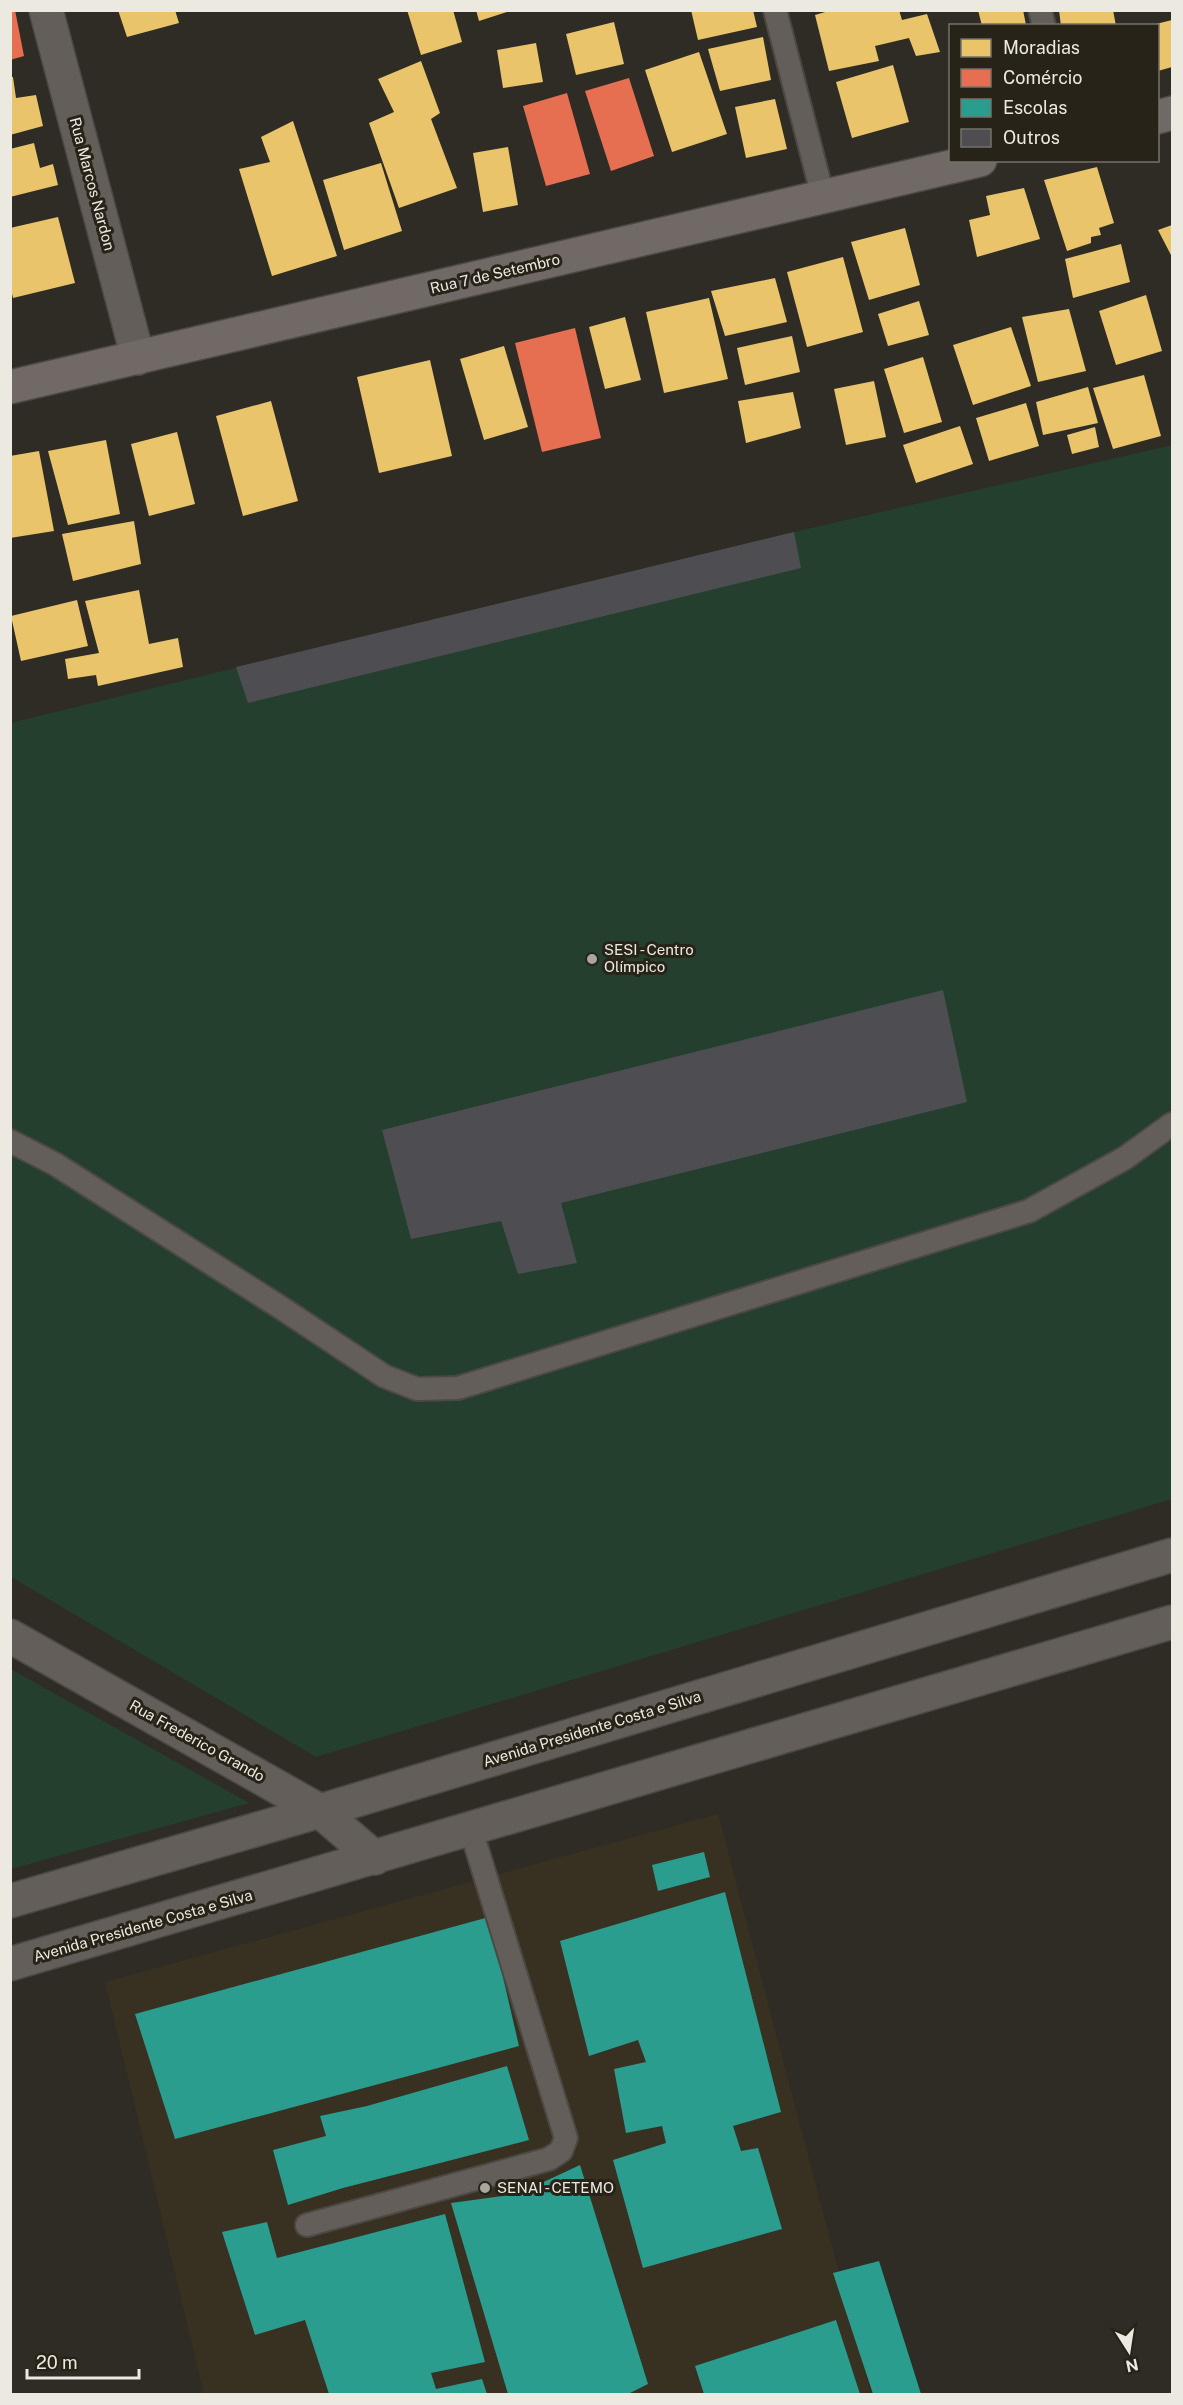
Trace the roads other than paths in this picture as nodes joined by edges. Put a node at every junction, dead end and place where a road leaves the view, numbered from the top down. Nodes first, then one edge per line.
1 (46, 10) edge
2 (775, 10) edge
3 (972, 162) edge
4 (823, 197) junction
5 (138, 358) junction
6 (10, 387) edge
7 (1173, 1124) edge
8 (10, 1141) edge
9 (1173, 1555) edge
10 (1173, 1622) edge
11 (10, 1636) edge
12 (320, 1811) junction
13 (471, 1830) junction
14 (375, 1858) junction
15 (10, 1901) edge
16 (10, 1964) edge
17 (307, 2225) dead end

1 - 5 street, Rua Marcos Nardon
2 - 4 lane
3 - 4 street, Rua 7 de Setembro
4 - 5 street, Rua 7 de Setembro
5 - 6 street, Rua 7 de Setembro
7 - 8 lane
9 - 12 street, Avenida Presidente Costa e Silva
10 - 13 street, Avenida Presidente Costa e Silva
11 - 12 street, Rua Frederico Grando
12 - 14 street, Rua Frederico Grando
12 - 15 street, Avenida Presidente Costa e Silva
13 - 14 street, Avenida Presidente Costa e Silva
13 - 17 lane
14 - 16 street, Avenida Presidente Costa e Silva

